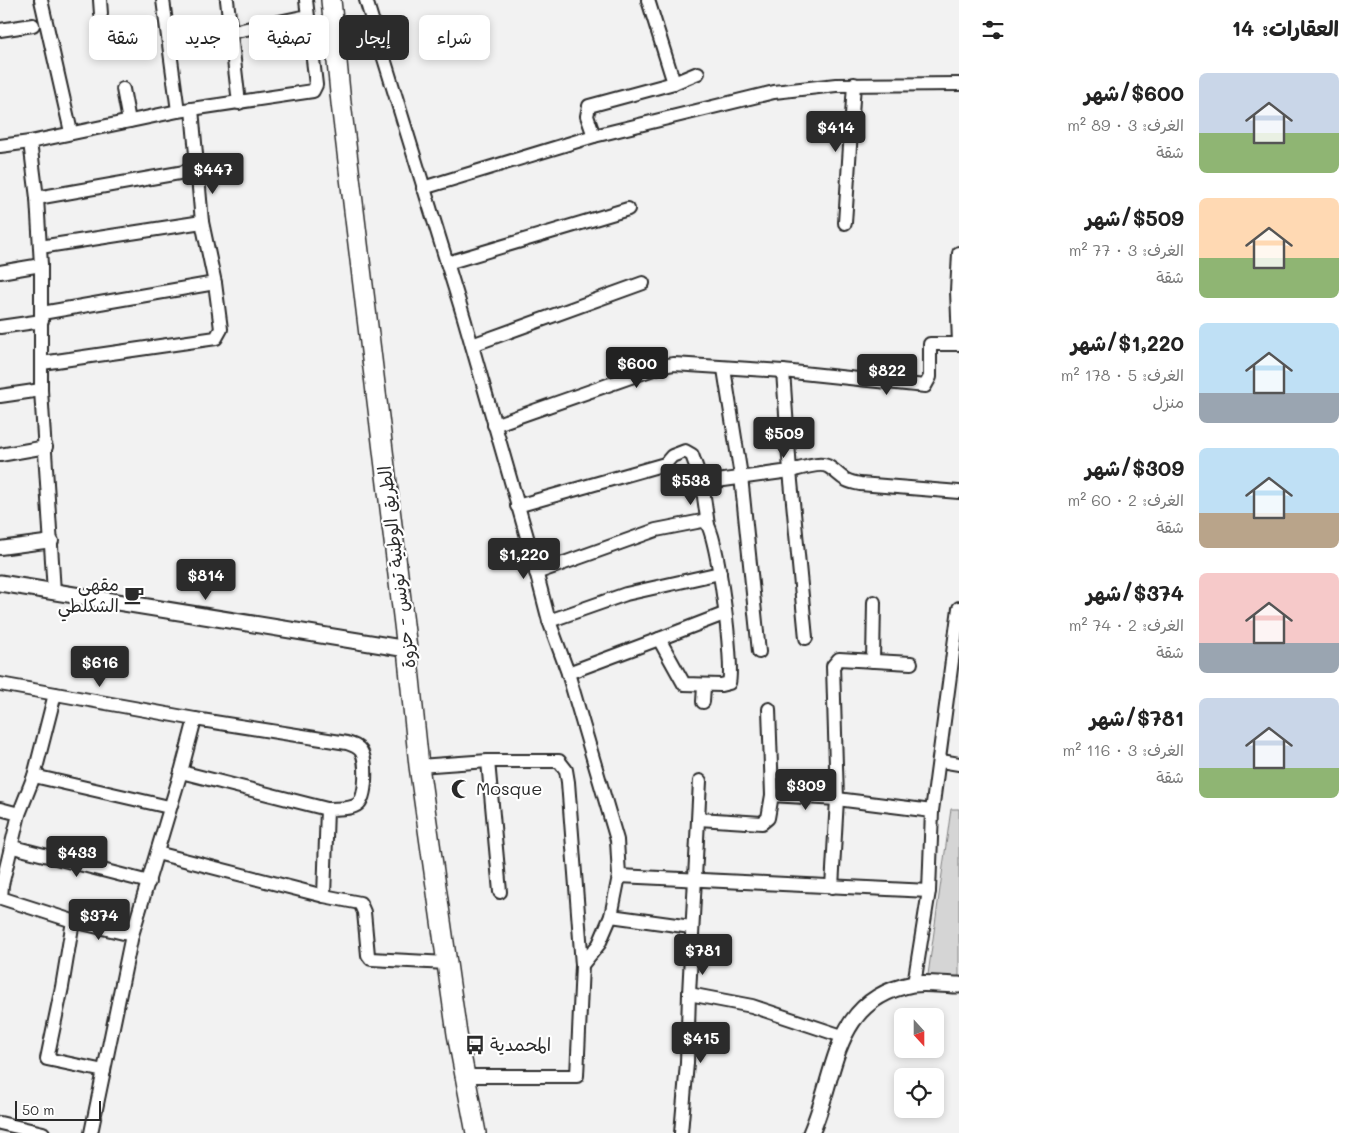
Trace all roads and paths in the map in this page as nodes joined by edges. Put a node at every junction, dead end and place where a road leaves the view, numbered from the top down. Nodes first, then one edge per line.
1 (41, 0) edge
2 (100, 0) edge
3 (163, 0) edge
4 (227, 0) edge
5 (306, 0) edge
6 (331, 0) edge
7 (366, 0) edge
8 (648, 0) edge
9 (101, 14) dead end
10 (229, 15) edge
11 (307, 15) edge
12 (33, 25) dead end
13 (0, 30) edge
14 (235, 60) edge
15 (312, 60) edge
16 (698, 73) dead end
17 (674, 83) junction
18 (854, 84) junction
19 (959, 84) edge
20 (123, 89) dead end
21 (239, 103) junction
22 (192, 109) junction
23 (178, 111) junction
24 (129, 121) junction
25 (71, 132) junction
26 (594, 136) junction
27 (30, 142) junction
28 (0, 146) edge
29 (196, 170) junction
30 (423, 188) junction
31 (37, 198) junction
32 (628, 209) dead end
33 (202, 222) junction
34 (844, 223) dead end
35 (40, 247) junction
36 (959, 249) edge
37 (959, 253) edge
38 (447, 263) junction
39 (41, 264) junction
40 (0, 272) edge
41 (215, 283) junction
42 (643, 283) dead end
43 (958, 312) edge
44 (42, 317) junction
45 (0, 327) edge
46 (959, 343) edge
47 (472, 345) junction
48 (42, 363) junction
49 (724, 369) junction
50 (783, 371) junction
51 (41, 390) junction
52 (0, 396) edge
53 (494, 425) junction
54 (46, 447) junction
55 (0, 455) edge
56 (790, 472) junction
57 (741, 476) junction
58 (702, 483) junction
59 (959, 492) edge
60 (517, 506) junction
61 (708, 525) junction
62 (52, 541) junction
63 (0, 548) edge
64 (720, 573) junction
65 (536, 574) junction
66 (0, 583) edge
67 (54, 592) junction
68 (874, 602) dead end
69 (959, 608) edge
70 (724, 614) junction
71 (549, 621) junction
72 (806, 638) dead end
73 (659, 639) junction
74 (408, 648) junction
75 (759, 652) dead end
76 (873, 661) junction
77 (911, 663) dead end
78 (568, 673) junction
79 (0, 684) edge
80 (704, 686) junction
81 (55, 694) junction
82 (703, 702) dead end
83 (769, 709) dead end
84 (195, 719) junction
85 (941, 760) junction
86 (488, 761) junction
87 (959, 764) edge
88 (419, 766) junction
89 (181, 772) junction
90 (34, 776) junction
91 (700, 782) dead end
92 (772, 795) junction
93 (838, 799) junction
94 (169, 808) junction
95 (0, 809) edge
96 (327, 809) junction
97 (932, 811) junction
98 (19, 814) junction
99 (699, 819) junction
100 (13, 847) junction
101 (157, 853) junction
102 (619, 876) junction
103 (694, 880) junction
104 (149, 882) junction
105 (832, 887) junction
106 (929, 891) junction
107 (500, 892) dead end
108 (1, 893) edge
109 (324, 896) junction
110 (611, 916) junction
111 (73, 921) junction
112 (691, 927) junction
113 (132, 935) junction
114 (447, 964) junction
115 (582, 965) junction
116 (914, 984) junction
117 (959, 985) edge
118 (689, 994) junction
119 (842, 1036) junction
120 (104, 1071) junction
121 (466, 1076) junction
122 (0, 1123) edge
123 (43, 1133) edge
124 (92, 1133) edge
125 (476, 1133) edge
126 (681, 1133) edge
127 (811, 1133) edge

1 - 25 street
2 - 9 street
3 - 23 street
4 - 10 street
5 - 11 street
6 - 74 main road, الطريق الوطنية تونس - حزوة
7 - 30 street
8 - 17 street
12 - 13 street
14 - 21 street
15 - 21 street
16 - 17 street
17 - 26 street
18 - 19 street
18 - 26 street
18 - 34 street
20 - 24 street
21 - 22 street
22 - 23 street
22 - 29 street
23 - 24 street
24 - 25 street
25 - 27 street
26 - 30 street
27 - 28 street
27 - 31 street
29 - 31 street
29 - 33 street
30 - 38 street
31 - 35 street
32 - 38 street
33 - 35 street
33 - 41 street
35 - 39 street
36 - 37 street
37 - 43 street
38 - 47 street
39 - 40 street
39 - 44 street
41 - 44 street
41 - 48 street
42 - 47 street
43 - 46 street
44 - 45 street
44 - 48 street
46 - 50 street
47 - 53 street
48 - 51 street
49 - 50 street
49 - 53 street
49 - 57 street
50 - 56 street
51 - 52 street
51 - 54 street
53 - 60 street
54 - 55 street
54 - 62 street
56 - 57 street
56 - 59 street
56 - 72 street
57 - 58 street
57 - 75 street
58 - 60 street
58 - 61 street
60 - 65 street
61 - 64 street
61 - 65 street
62 - 63 street
62 - 67 street
64 - 70 street
64 - 71 street
65 - 71 street
66 - 67 street
67 - 74 street
68 - 76 street
69 - 85 street
70 - 73 street
70 - 80 street
71 - 78 street
73 - 78 street
73 - 80 street
74 - 88 main road, الطريق الوطنية تونس - حزوة
76 - 77 street
76 - 93 street
78 - 102 street
79 - 81 street
80 - 82 street
81 - 84 street
81 - 90 street
83 - 92 street
84 - 89 street
84 - 96 street
85 - 87 street
85 - 97 street
86 - 88 street
86 - 107 street
86 - 115 street
88 - 114 main road, الطريق الوطنية تونس - حزوة
89 - 94 street
89 - 96 street
90 - 94 street
90 - 98 street
91 - 99 street
92 - 93 street
92 - 99 street
93 - 97 street
93 - 105 street
94 - 101 street
95 - 98 street
96 - 109 street
97 - 106 street
98 - 100 street
99 - 103 street
100 - 104 street
100 - 108 street
101 - 104 street
101 - 109 street
102 - 103 street
102 - 110 street
103 - 105 street
103 - 112 street
104 - 113 street
105 - 106 street
106 - 116 street
108 - 111 street
109 - 114 street
110 - 112 street
110 - 115 street
111 - 113 street
111 - 120 street
112 - 118 street
113 - 120 street
114 - 121 main road, الطريق الوطنية تونس - حزوة
115 - 121 street
116 - 117 street
116 - 119 street
118 - 119 street
118 - 126 street
119 - 127 street
120 - 124 street
121 - 125 main road, الطريق الوطنية تونس - حزوة
122 - 123 street

